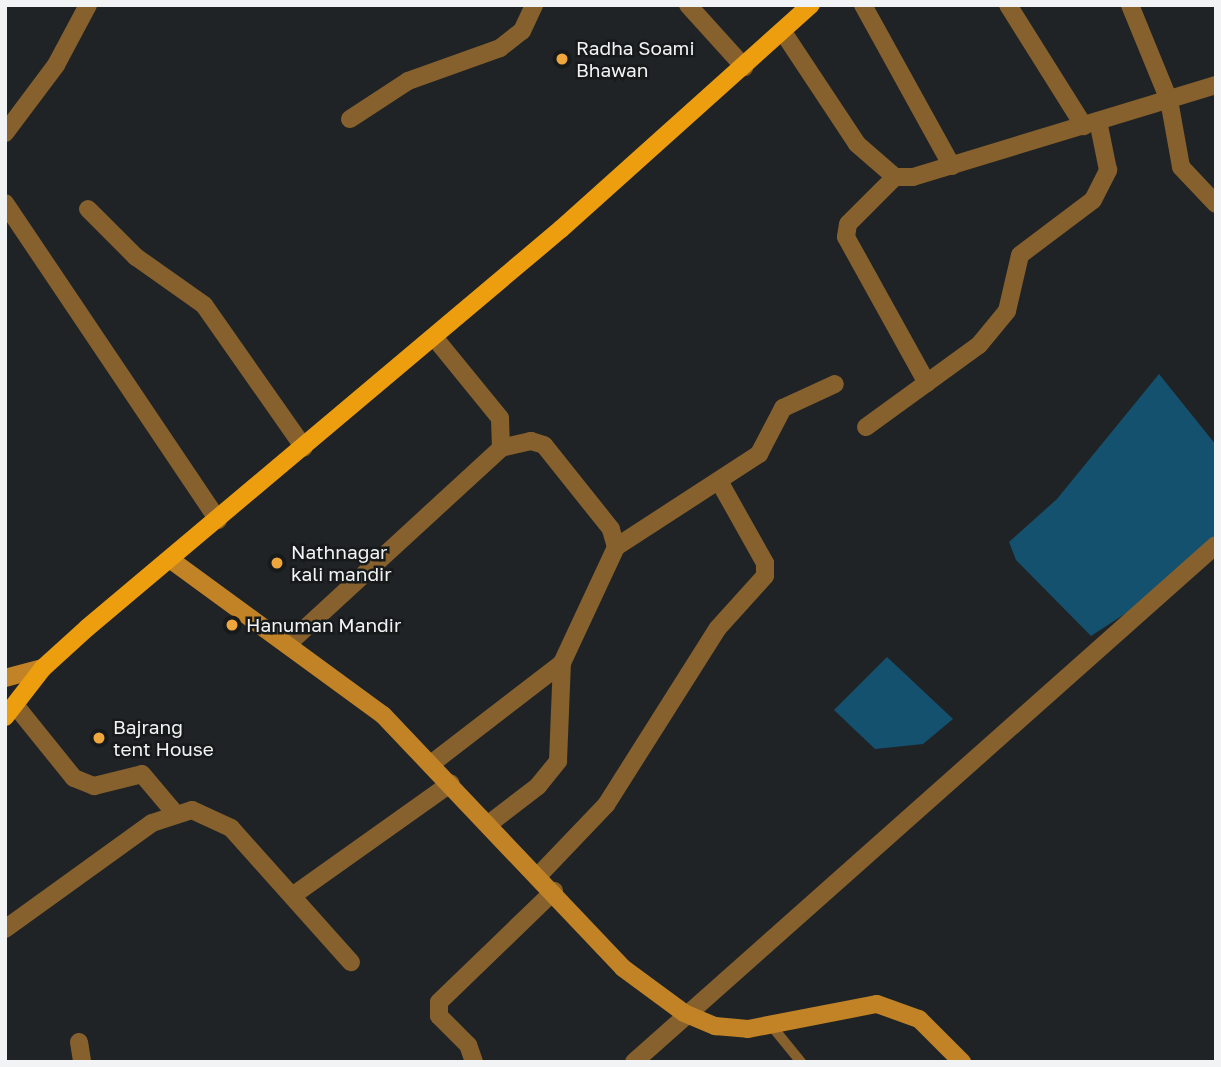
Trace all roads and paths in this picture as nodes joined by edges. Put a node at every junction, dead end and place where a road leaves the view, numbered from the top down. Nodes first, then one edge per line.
1 (88, 5) edge
2 (534, 5) edge
3 (688, 5) edge
4 (811, 5) edge
5 (863, 5) edge
6 (1008, 5) edge
7 (1130, 5) edge
8 (783, 32) junction
9 (744, 66) junction
10 (1216, 85) edge
11 (1169, 100) junction
12 (350, 119) dead end
13 (1091, 123) junction
14 (5, 133) edge
15 (952, 166) junction
16 (895, 177) junction
17 (5, 203) edge
18 (1216, 204) edge
19 (88, 209) dead end
20 (434, 337) junction
21 (927, 383) junction
22 (835, 384) dead end
23 (866, 427) dead end
24 (304, 447) junction
25 (501, 448) junction
26 (719, 481) junction
27 (218, 520) junction
28 (1216, 545) edge
29 (616, 547) junction
30 (171, 560) junction
31 (287, 645) junction
32 (562, 663) junction
33 (43, 668) junction
34 (5, 678) edge
35 (10, 711) edge
36 (431, 764) junction
37 (451, 783) junction
38 (174, 813) junction
39 (490, 823) junction
40 (539, 875) junction
41 (554, 891) junction
42 (295, 894) junction
43 (5, 929) edge
44 (351, 962) dead end
45 (684, 1013) junction
46 (770, 1024) junction
47 (79, 1042) dead end
48 (82, 1062) edge
49 (474, 1062) edge
50 (634, 1062) edge
51 (801, 1062) edge
52 (962, 1062) edge

1 - 14 street
2 - 12 street
3 - 9 street
4 - 8 main road
5 - 15 street
6 - 13 street
7 - 11 street
8 - 9 main road
8 - 16 street
9 - 20 main road
10 - 11 street
11 - 13 street
11 - 18 street
13 - 15 street
13 - 21 street
15 - 16 street
16 - 21 street
17 - 27 street
19 - 24 street
20 - 24 main road
20 - 25 street
21 - 23 street
22 - 26 street
24 - 27 main road
25 - 29 street
25 - 31 street
26 - 29 street
26 - 40 street
27 - 30 main road
28 - 45 street
29 - 32 street
30 - 31 street
30 - 33 main road
31 - 36 street
32 - 36 street
32 - 39 street
33 - 34 street
33 - 35 main road
35 - 38 street
36 - 37 street
37 - 39 street
37 - 42 street
38 - 42 street
38 - 43 street
39 - 40 street
40 - 41 street
41 - 45 street
41 - 49 street
42 - 44 street
45 - 46 street
45 - 50 street
46 - 51 lane
46 - 52 street
47 - 48 street

